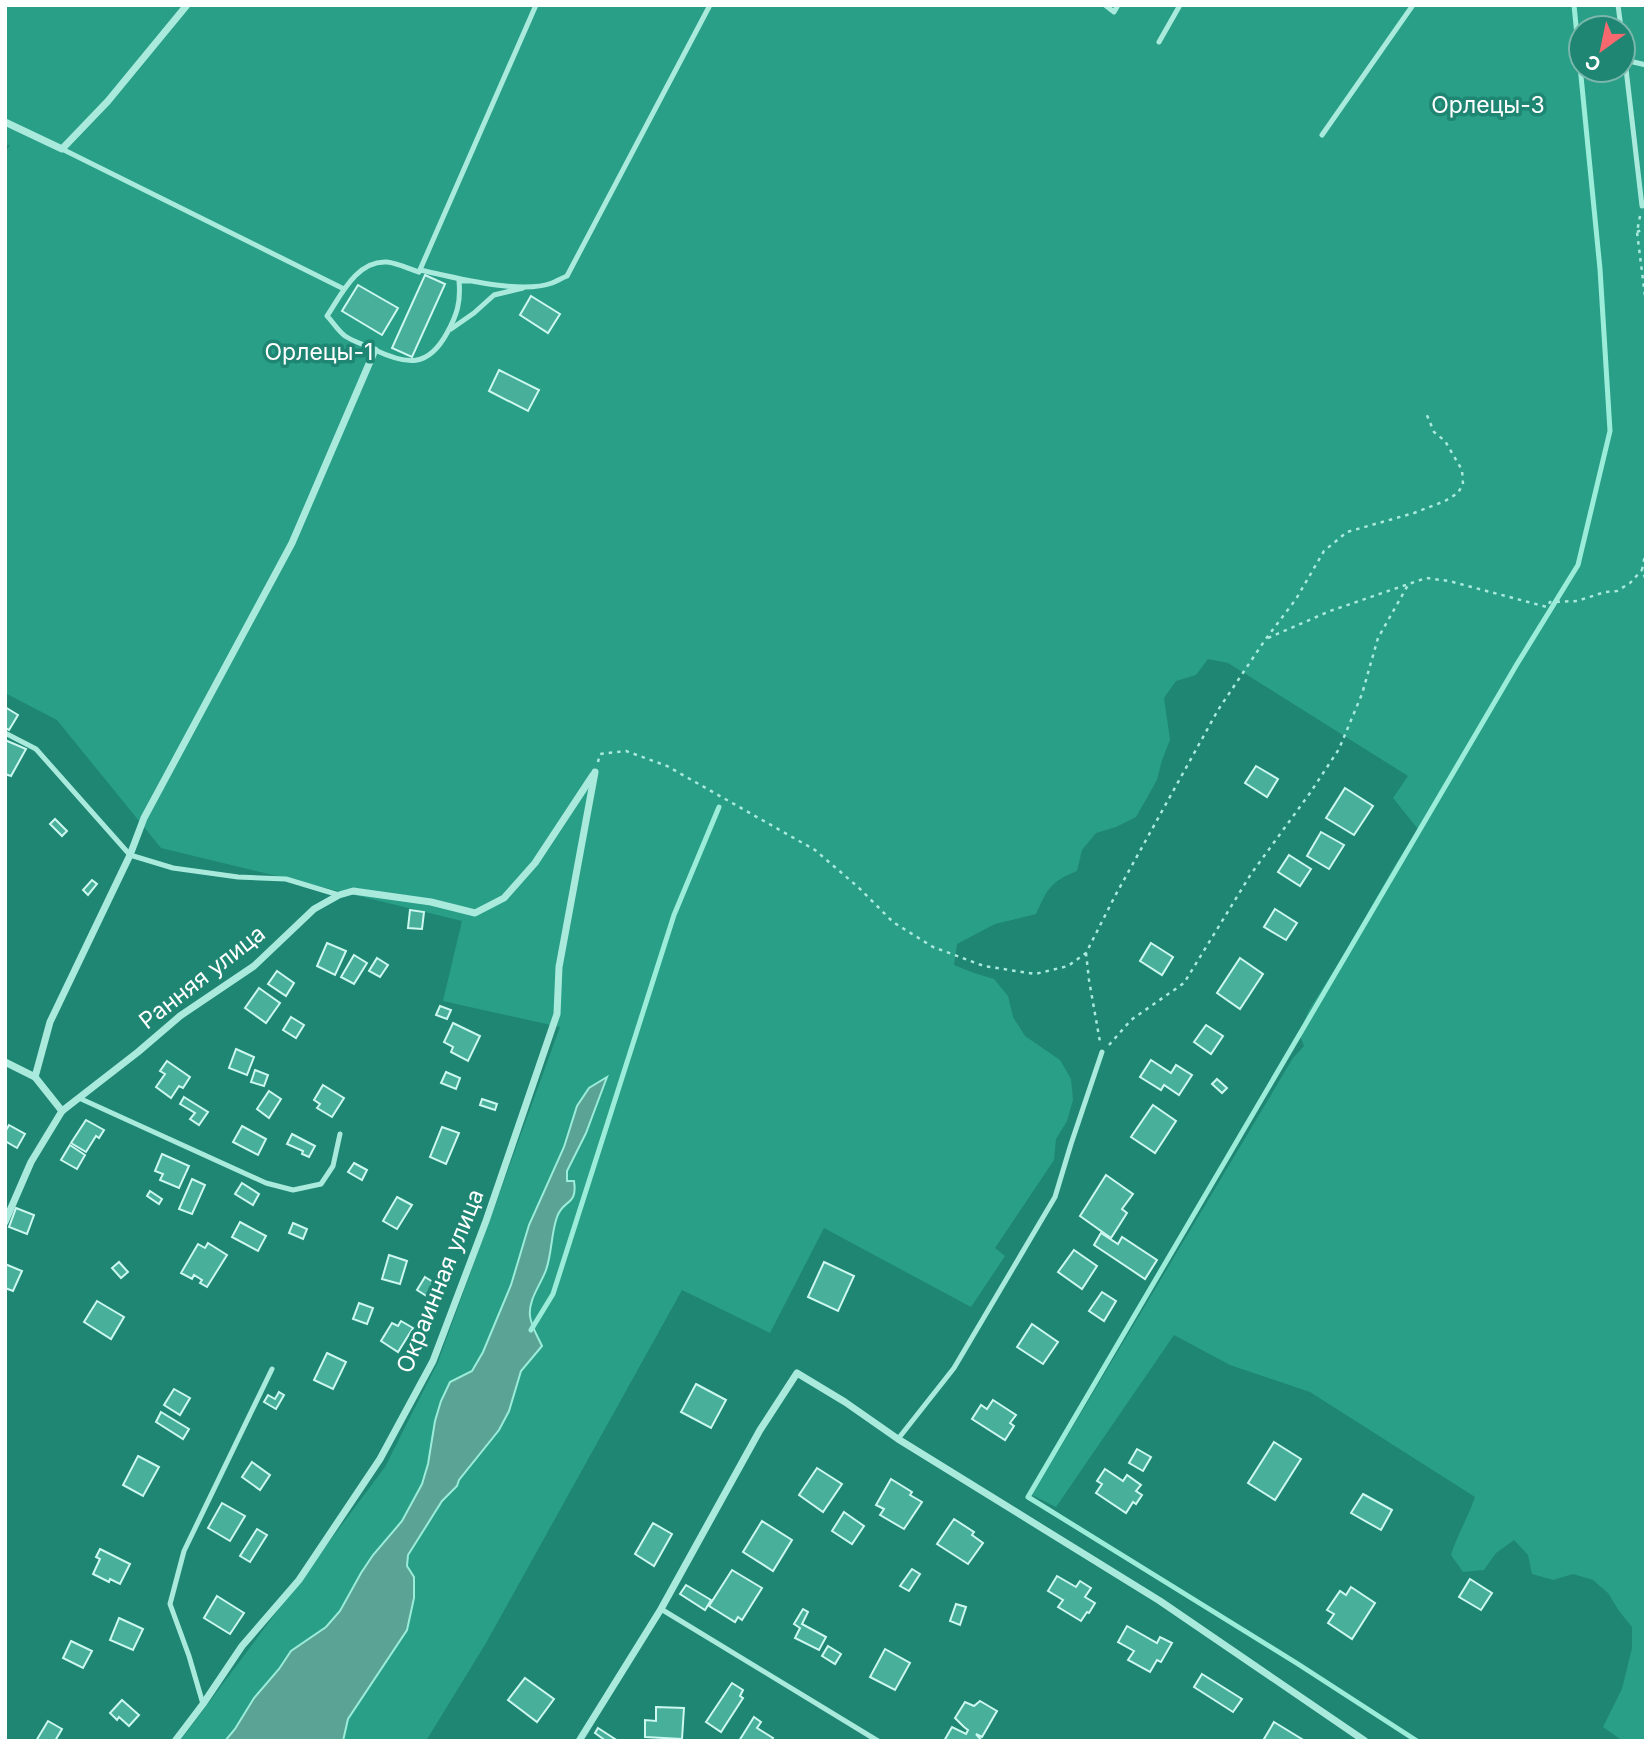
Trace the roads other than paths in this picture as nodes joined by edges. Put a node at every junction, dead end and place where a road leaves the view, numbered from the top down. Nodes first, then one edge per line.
1 (187, 5) edge
2 (536, 5) edge
3 (710, 5) edge
4 (1105, 5) edge
5 (1118, 5) edge
6 (1180, 5) edge
7 (1413, 5) edge
8 (1159, 42) dead end
9 (1628, 84) edge
10 (5, 122) edge
11 (1321, 135) dead end
12 (62, 149) junction
13 (1642, 206) road end
14 (419, 272) junction
15 (469, 281) junction
16 (527, 287) junction
17 (344, 289) junction
18 (448, 331) junction
19 (375, 350) junction
20 (5, 733) edge
21 (595, 772) joint
22 (130, 855) junction
23 (339, 895) junction
24 (1102, 1052) road end
25 (5, 1062) edge
26 (35, 1077) junction
27 (79, 1098) junction
28 (62, 1111) junction
29 (340, 1133) dead end
30 (5, 1222) edge
31 (272, 1369) dead end
32 (898, 1439) junction
33 (661, 1609) junction
34 (203, 1704) junction
35 (175, 1741) edge
36 (579, 1741) edge
37 (877, 1741) edge
38 (1366, 1741) edge

1 - 12 street
2 - 14 lane
3 - 16 lane
4 - 5 lane
6 - 8 lane
7 - 11 lane
9 - 13 lane
10 - 12 street
12 - 17 lane
14 - 15 lane
14 - 17 lane
15 - 16 lane
15 - 18 lane
16 - 18 lane
17 - 19 lane
18 - 19 lane
19 - 22 street
20 - 22 lane
21 - 23 street, Ранняя улица
21 - 34 street, Окраинная улица
22 - 23 lane
22 - 26 street
23 - 27 street, Ранняя улица
24 - 32 lane
25 - 26 street
26 - 28 street
27 - 28 street, Ранняя улица
27 - 29 lane
28 - 30 street, Ранняя улица
31 - 34 lane
32 - 33 street
32 - 38 street
33 - 36 street
33 - 37 lane
34 - 35 street, Окраинная улица

